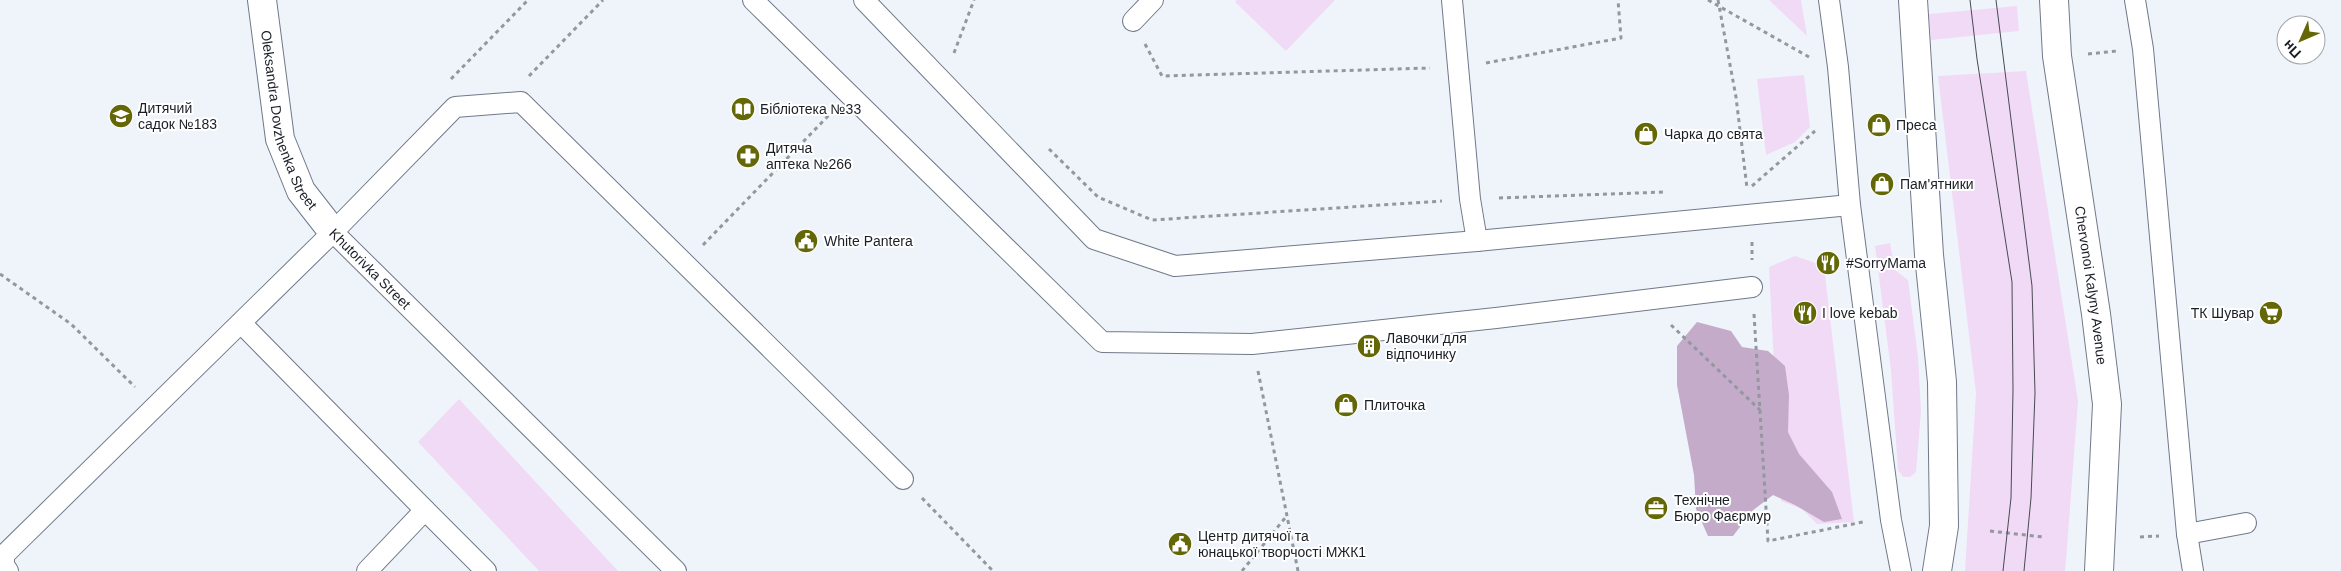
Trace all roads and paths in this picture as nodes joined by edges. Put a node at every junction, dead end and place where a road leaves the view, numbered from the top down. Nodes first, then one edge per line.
1 (262, 0) edge
2 (603, 0) edge
3 (753, 0) edge
4 (864, 0) edge
5 (974, 0) edge
6 (1153, 0) edge
7 (1452, 0) edge
8 (1618, 0) edge
9 (1708, 0) edge
10 (1718, 0) edge
11 (1829, 0) edge
12 (1914, 0) edge
13 (2054, 0) edge
14 (2135, 0) edge
15 (1719, 6) junction
16 (1133, 21) joint
17 (948, 46) dead end
18 (2143, 49) junction
19 (954, 53) junction
20 (2086, 54) dead end
21 (960, 58) dead end
22 (1810, 58) dead end
23 (1458, 68) junction
24 (849, 94) junction
25 (503, 104) junction
26 (1815, 132) dead end
27 (1044, 143) dead end
28 (1738, 190) dead end
29 (1747, 190) junction
30 (1668, 192) dead end
31 (1470, 200) junction
32 (1850, 205) junction
33 (1751, 216) junction
34 (333, 232) junction
35 (1477, 241) junction
36 (686, 264) junction
37 (0, 274) edge
38 (1752, 287) junction
39 (1645, 300) junction
40 (241, 323) junction
41 (1260, 386) dead end
42 (155, 408) junction
43 (1760, 410) junction
44 (903, 479) joint
45 (425, 510) junction
46 (1285, 518) junction
47 (1868, 521) dead end
48 (2246, 523) dead end
49 (1990, 531) dead end
50 (2187, 534) junction
51 (2043, 537) dead end
52 (0, 559) edge
53 (8, 571) edge
54 (367, 571) edge
55 (486, 571) edge
56 (676, 571) edge
57 (993, 571) edge
58 (1242, 571) edge
59 (1298, 571) edge
60 (1901, 571) edge
61 (1937, 571) edge
62 (2098, 571) edge
63 (2193, 571) edge

1 - 34 main road, Oleksandra Dovzhenka Street
2 - 25 path
3 - 24 lane
4 - 35 lane
5 - 19 path
6 - 16 lane
7 - 23 lane
8 - 23 path
9 - 15 path
10 - 15 path
11 - 32 lane
12 - 61 main road
13 - 62 main road, Chervonoi Kalyny Avenue
14 - 18 lane
15 - 22 path
15 - 29 path
16 - 23 path
17 - 19 path
18 - 20 path
18 - 50 lane
19 - 21 path
23 - 31 lane
24 - 36 path
24 - 39 lane
25 - 34 lane
25 - 36 lane
26 - 29 path
27 - 31 path
28 - 29 path
30 - 31 path
31 - 35 lane
32 - 33 lane
32 - 60 lane
33 - 35 lane
33 - 38 path
34 - 40 lane, Khutorivka Street
34 - 56 lane, Khutorivka Street
36 - 44 lane
37 - 42 path
38 - 39 lane
38 - 43 path
39 - 43 path
40 - 42 lane, Khutorivka Street
40 - 45 lane
41 - 46 path
42 - 52 lane, Khutorivka Street
43 - 47 path
44 - 57 path
45 - 54 lane
45 - 55 lane
46 - 58 path
46 - 59 path
48 - 50 lane
49 - 51 path
50 - 63 lane
52 - 53 lane

